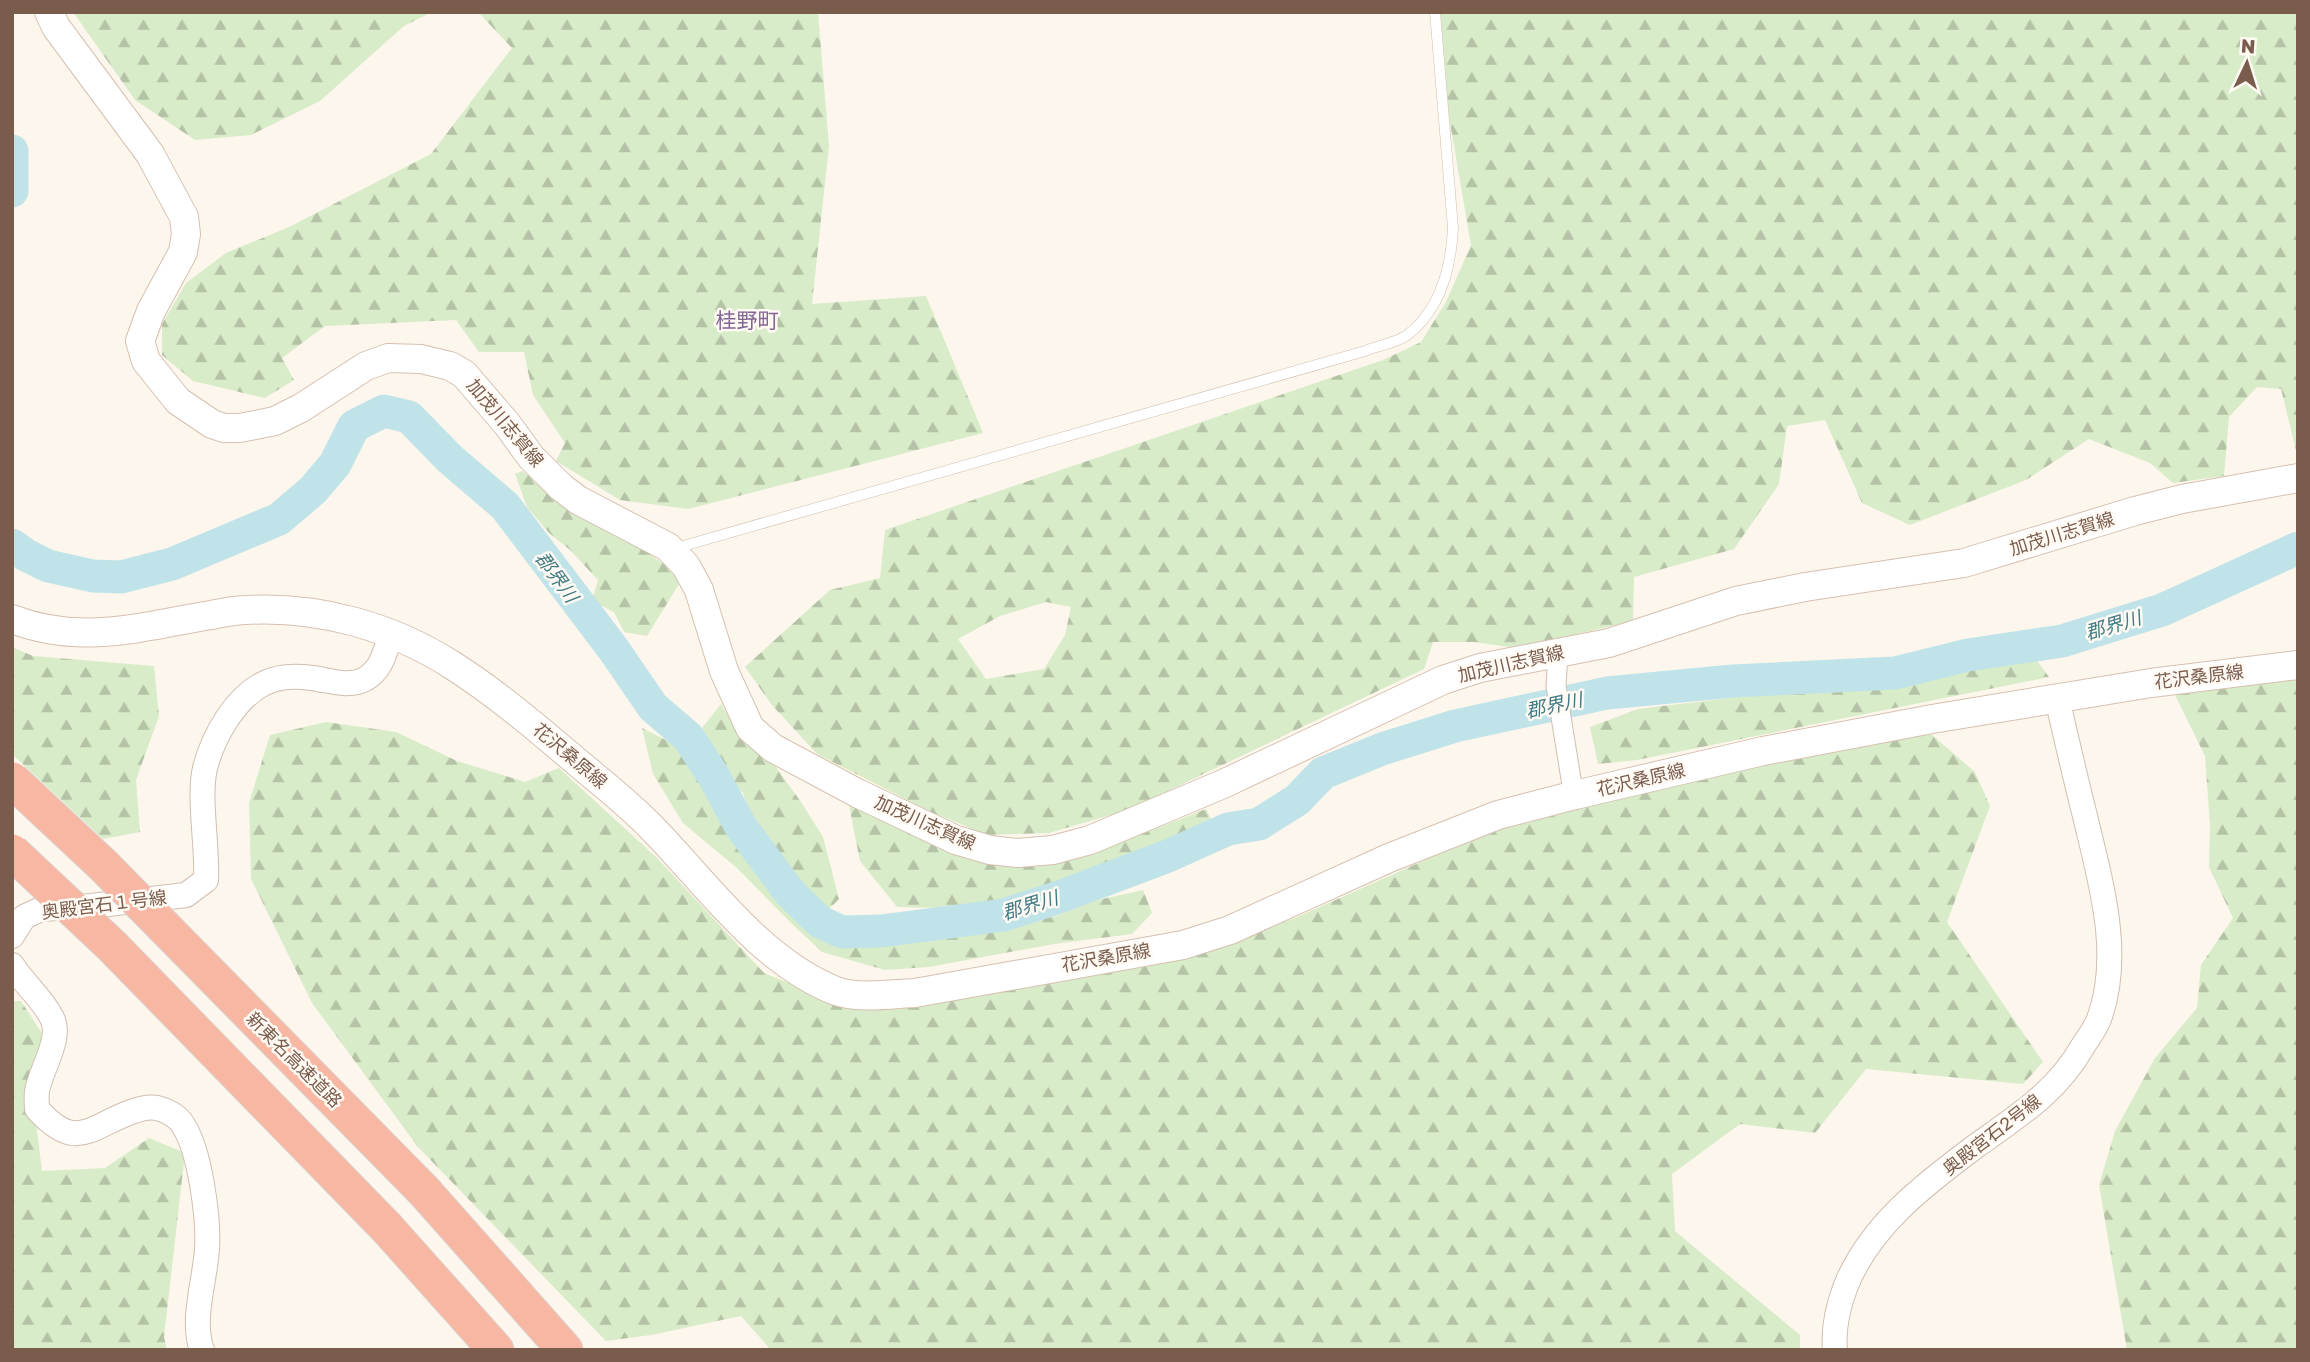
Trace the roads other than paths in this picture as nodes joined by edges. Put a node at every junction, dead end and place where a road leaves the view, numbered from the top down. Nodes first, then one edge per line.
1 (49, 12) edge
2 (1435, 12) edge
3 (2298, 478) edge
4 (668, 547) junction
5 (12, 619) edge
6 (391, 634) junction
7 (1558, 652) junction
8 (2298, 664) edge
9 (2057, 698) junction
10 (12, 780) edge
11 (1574, 790) junction
12 (12, 852) edge
13 (12, 936) edge
14 (12, 965) edge
15 (565, 1349) edge
16 (202, 1350) edge
17 (496, 1350) edge
18 (1835, 1350) edge

1 - 4 main road, 加茂川志賀線
2 - 4 lane
3 - 7 main road, 加茂川志賀線
4 - 7 main road, 加茂川志賀線
5 - 6 main road, 花沢桑原線
6 - 11 main road, 花沢桑原線
6 - 13 street, 奥殿宮石１号線
7 - 11 street
8 - 9 main road, 花沢桑原線
9 - 11 main road, 花沢桑原線
9 - 18 street, 奥殿宮石2号線
10 - 15 highway, 新東名高速道路, bridge
12 - 17 highway, bridge
14 - 16 street

